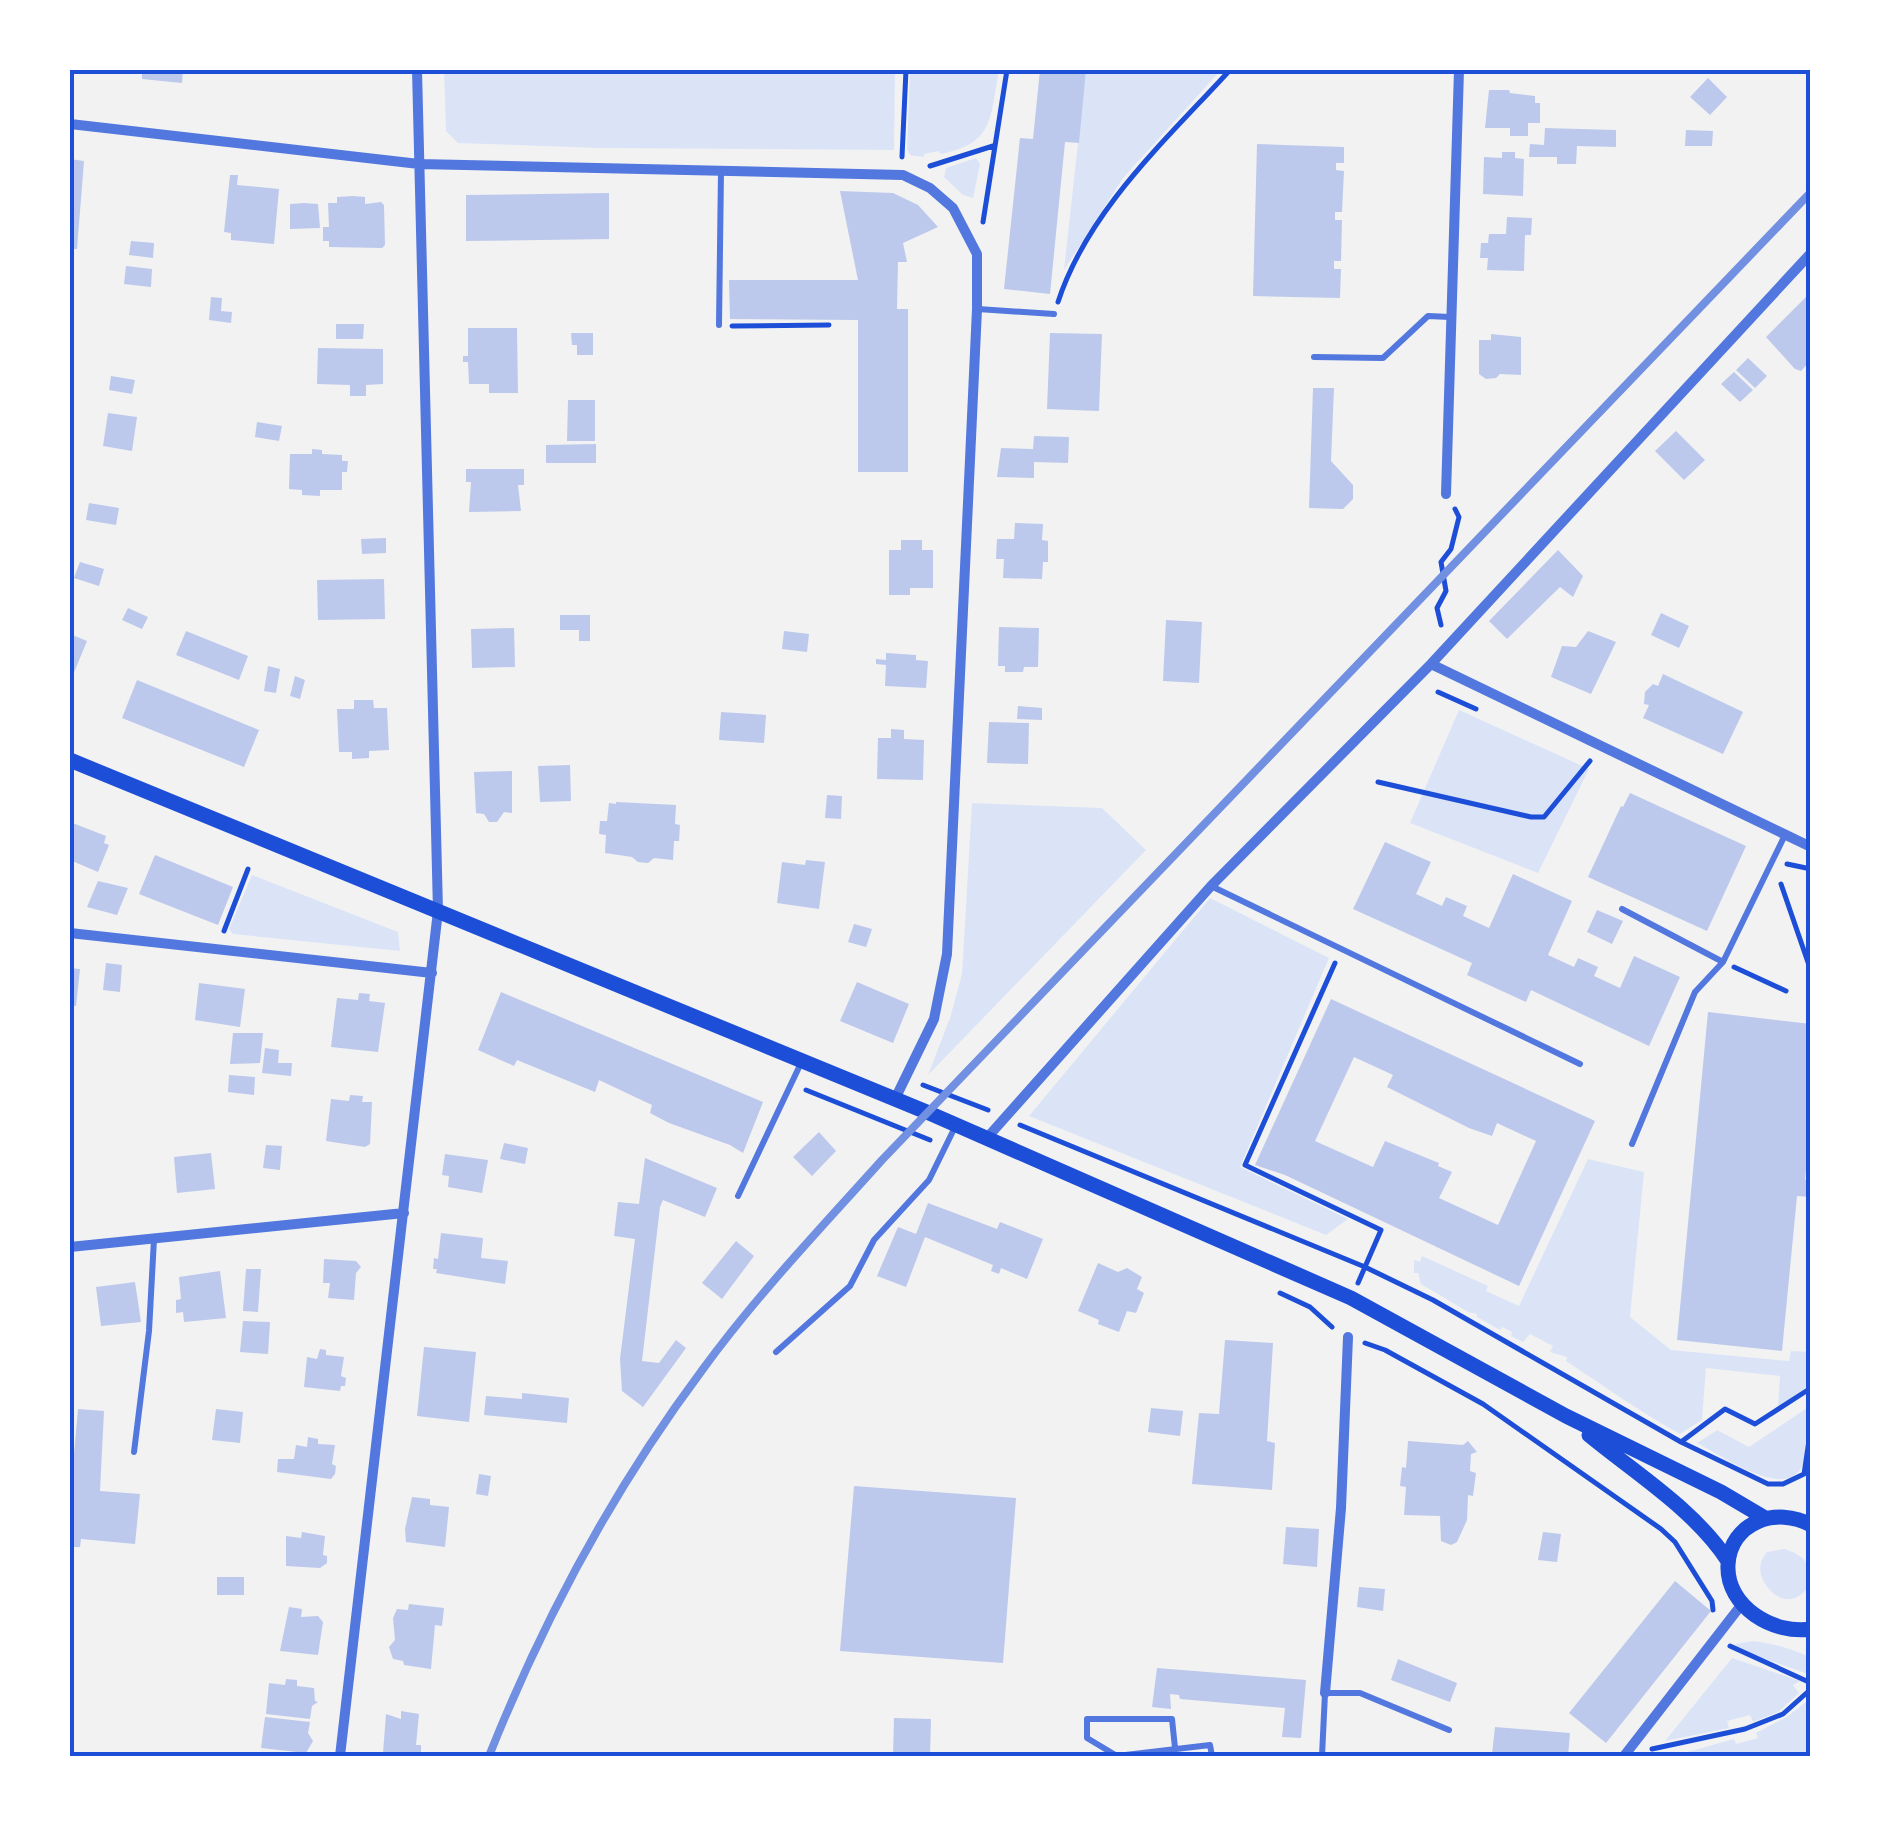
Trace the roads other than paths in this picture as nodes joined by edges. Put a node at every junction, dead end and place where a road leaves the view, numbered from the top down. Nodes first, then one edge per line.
1 (417, 70) edge
2 (1459, 70) edge
3 (70, 124) edge
4 (419, 164) junction
5 (721, 169) junction
6 (1811, 253) edge
7 (977, 308) junction
8 (1054, 314) road end
9 (1452, 317) junction
10 (719, 325) road end
11 (1314, 357) dead end
12 (1446, 494) road end
13 (1431, 664) junction
14 (70, 760) edge
15 (1785, 835) junction
16 (1811, 847) edge
17 (1211, 886) junction
18 (1622, 909) dead end
19 (438, 910) junction
20 (70, 933) edge
21 (1722, 962) junction
22 (432, 973) junction
23 (802, 1063) junction
24 (1580, 1064) dead end
25 (895, 1099) junction
26 (956, 1125) junction
27 (986, 1139) junction
28 (1632, 1144) dead end
29 (738, 1196) dead end
30 (404, 1213) junction
31 (154, 1238) junction
32 (70, 1247) edge
33 (1348, 1337) road end
34 (776, 1352) dead end
35 (1566, 1416) junction
36 (134, 1452) dead end
37 (1765, 1518) junction
38 (1809, 1518) edge
39 (1728, 1561) junction
40 (1742, 1604) junction
41 (1809, 1632) edge
42 (1325, 1693) junction
43 (1449, 1730) dead end
44 (1175, 1748) junction
45 (340, 1756) edge
46 (1212, 1756) edge
47 (1322, 1756) edge
48 (1624, 1756) edge

1 - 4 street
2 - 9 street
3 - 4 street
4 - 5 street
4 - 19 street
5 - 7 street
5 - 10 lane
6 - 13 street
7 - 8 lane
7 - 25 street
9 - 11 lane
9 - 12 street
13 - 15 street
13 - 17 street
14 - 19 main road
15 - 16 street
15 - 21 lane
17 - 24 lane
17 - 27 street
18 - 21 lane
19 - 22 street
19 - 23 main road
20 - 22 street
21 - 28 lane
22 - 30 street
23 - 25 main road
23 - 29 lane
25 - 26 main road
26 - 27 main road
26 - 34 lane
27 - 35 main road
30 - 31 street
30 - 45 street
31 - 32 street
31 - 36 lane
33 - 42 street
35 - 37 main road
35 - 39 main road
37 - 38 main road
37 - 39 main road
39 - 40 main road
40 - 41 main road
40 - 48 street
42 - 43 lane
42 - 47 lane
44 - 44 lane
44 - 46 lane

